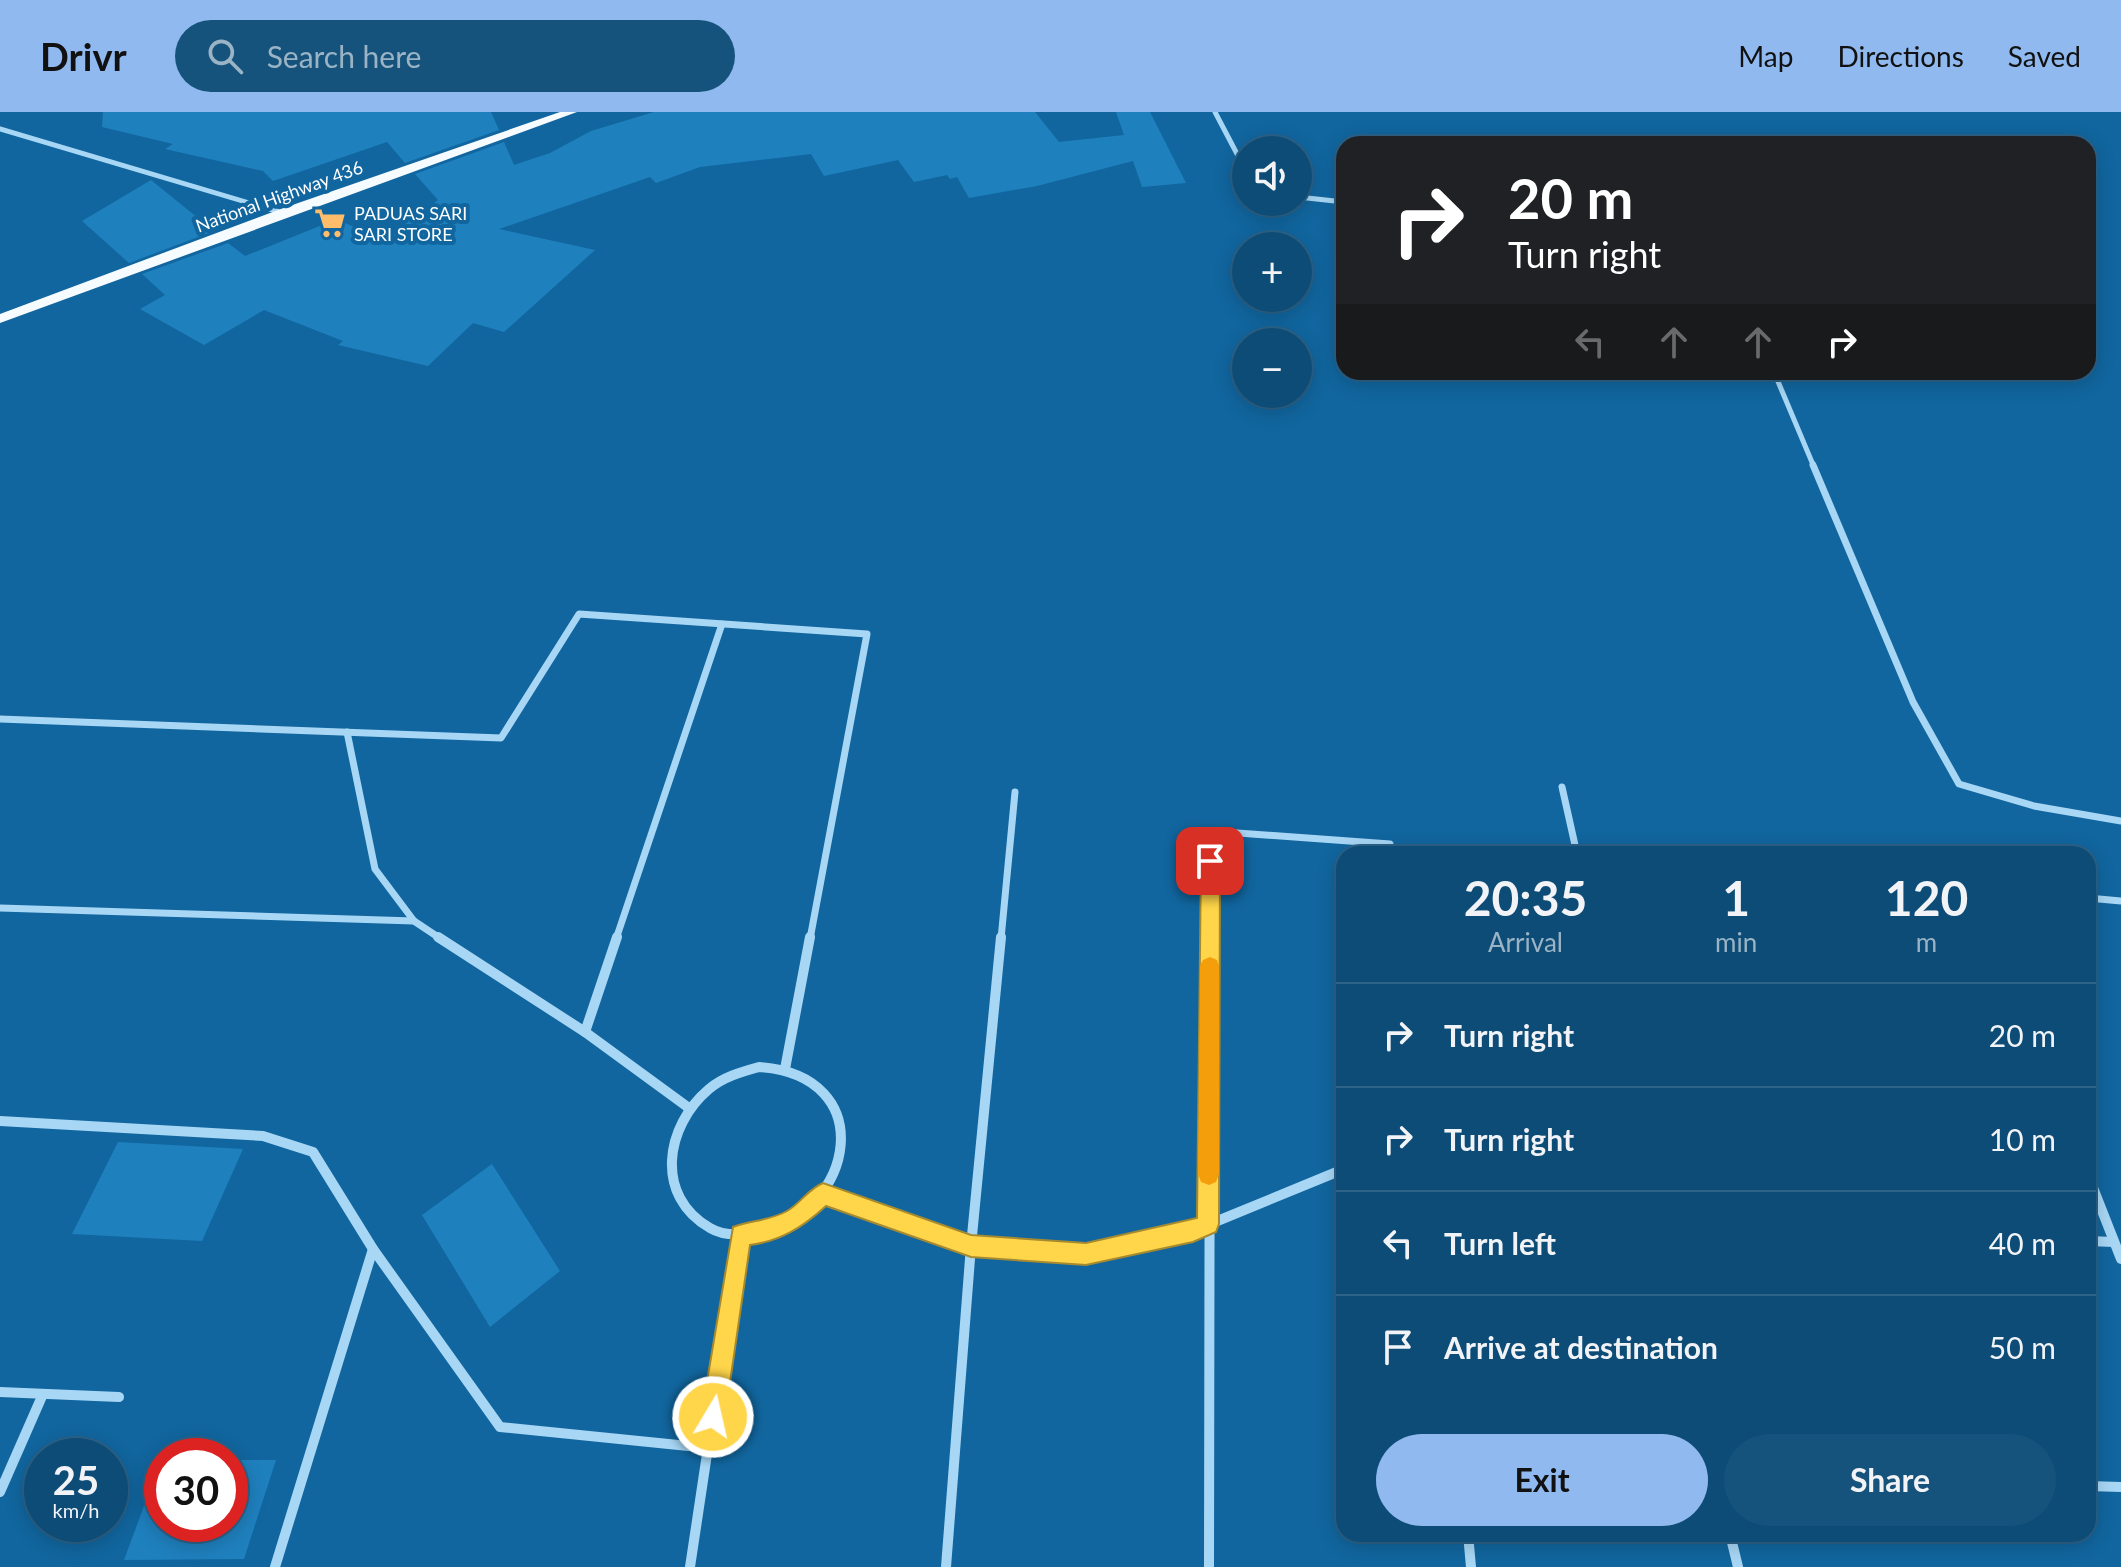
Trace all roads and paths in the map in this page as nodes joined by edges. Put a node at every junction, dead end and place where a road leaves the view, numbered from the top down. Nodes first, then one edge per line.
1 (571, 112) edge
2 (1215, 112) edge
3 (0, 129) edge
4 (1232, 144) edge
5 (1312, 199) edge
6 (1336, 201) edge
7 (283, 213) junction
8 (0, 319) edge
9 (1777, 380) edge
10 (722, 624) junction
11 (0, 719) edge
12 (347, 732) junction
13 (1562, 787) dead end
14 (1015, 792) dead end
15 (2121, 821) edge
16 (1390, 846) edge
17 (1575, 846) edge
18 (2096, 899) edge
19 (2121, 901) edge
20 (0, 908) edge
21 (414, 921) junction
22 (585, 1032) junction
23 (785, 1069) junction
24 (689, 1108) junction
25 (0, 1121) edge
26 (1336, 1172) edge
27 (823, 1194) junction
28 (2096, 1196) edge
29 (1208, 1224) junction
30 (740, 1235) junction
31 (2096, 1241) edge
32 (2114, 1242) junction
33 (971, 1246) junction
34 (373, 1249) junction
35 (2121, 1259) edge
36 (0, 1392) edge
37 (43, 1394) junction
38 (119, 1397) dead end
39 (708, 1448) junction
40 (2096, 1486) edge
41 (2121, 1487) edge
42 (0, 1492) edge
43 (1469, 1542) edge
44 (1732, 1542) edge
45 (275, 1567) edge
46 (690, 1567) edge
47 (946, 1567) edge
48 (1209, 1567) edge
49 (1471, 1567) edge
50 (1738, 1567) edge

1 - 7 main road, National Highway 436
2 - 4 street
3 - 7 street
5 - 6 street
7 - 8 main road, National Highway 436
9 - 15 street
10 - 12 street
10 - 22 street
10 - 23 street
11 - 12 street
12 - 21 street
13 - 17 street
14 - 33 street
16 - 29 street
18 - 19 street
20 - 21 street
21 - 22 street
22 - 24 street
23 - 24 street
23 - 27 street
24 - 30 street
25 - 34 street
26 - 29 street
27 - 30 street
27 - 33 street
28 - 32 street
29 - 33 street
29 - 48 street
30 - 39 street
31 - 32 street
32 - 35 street
33 - 47 street
34 - 39 street
34 - 45 street
36 - 37 street
37 - 38 street
37 - 42 street
39 - 46 street
40 - 41 street
43 - 49 street
44 - 50 street

